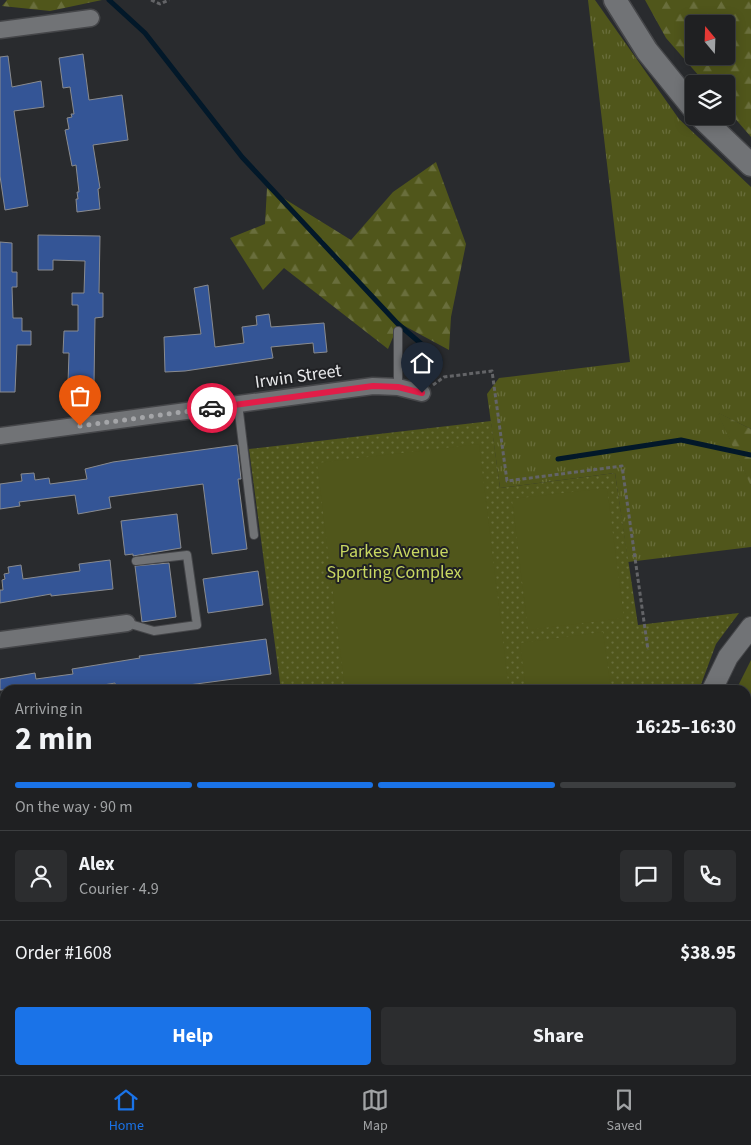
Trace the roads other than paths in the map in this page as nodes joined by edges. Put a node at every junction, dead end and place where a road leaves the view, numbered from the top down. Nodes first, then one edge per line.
1 (615, 0) edge
2 (91, 18) dead end
3 (0, 30) edge
4 (685, 98) edge
5 (709, 125) edge
6 (751, 165) edge
7 (398, 330) dead end
8 (398, 387) junction
9 (422, 393) road end
10 (238, 404) junction
11 (0, 436) edge
12 (254, 535) dead end
13 (136, 561) dead end
14 (127, 622) joint
15 (751, 627) edge
16 (0, 640) edge
17 (714, 685) edge

1 - 4 main road
2 - 3 street
5 - 6 main road
7 - 8 lane
8 - 9 street, Irwin Street
8 - 10 street, Irwin Street
10 - 11 street, Irwin Street
10 - 12 lane
13 - 14 lane
14 - 16 street
15 - 17 street

